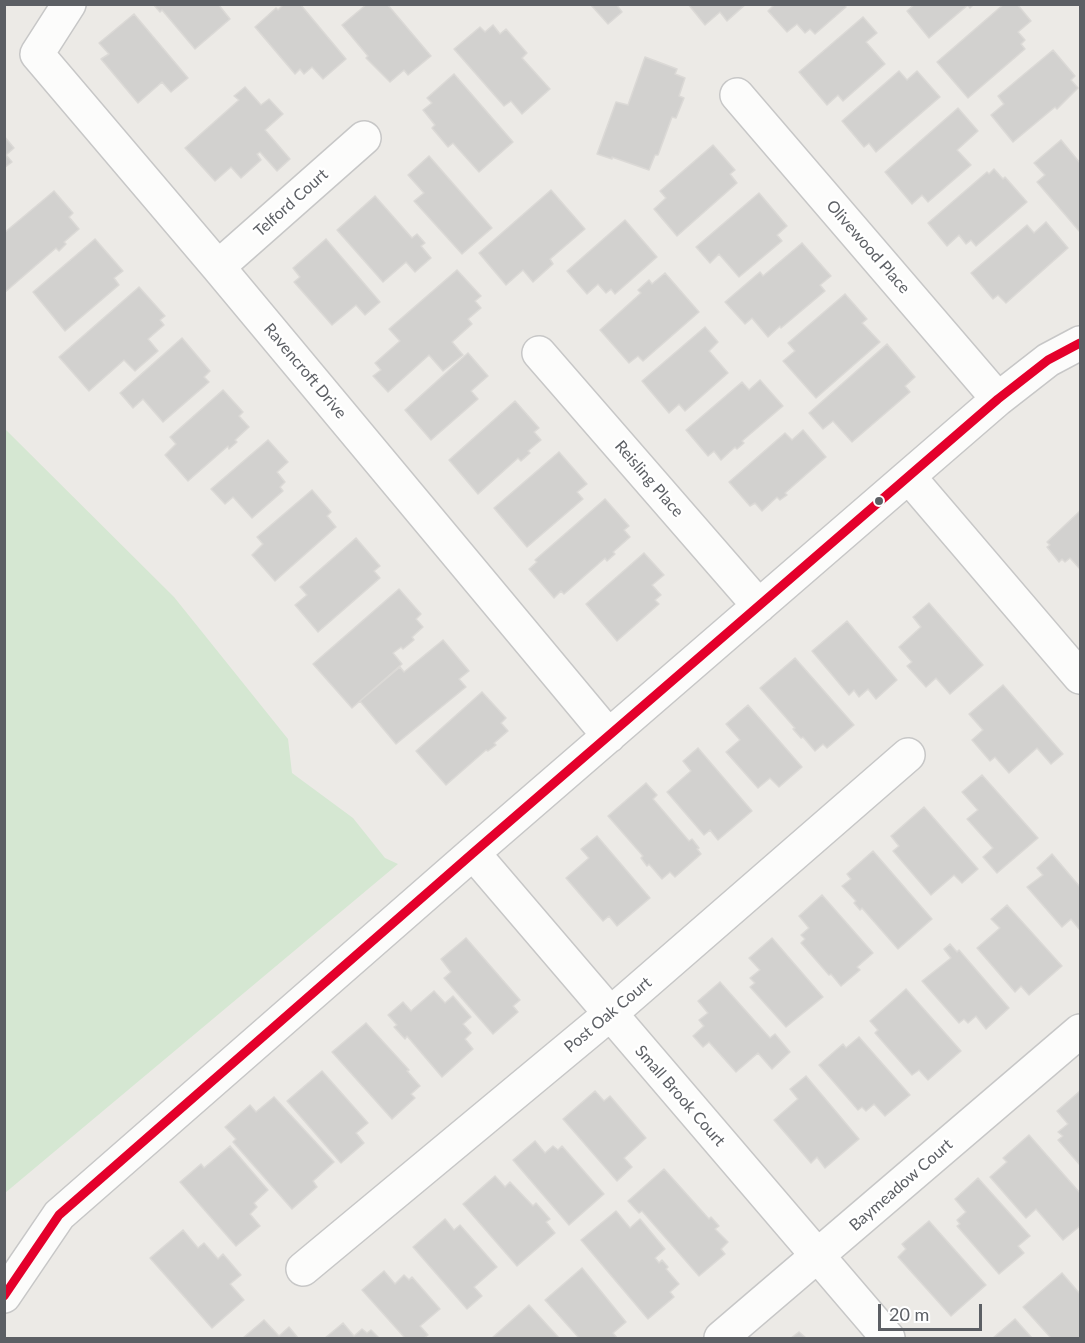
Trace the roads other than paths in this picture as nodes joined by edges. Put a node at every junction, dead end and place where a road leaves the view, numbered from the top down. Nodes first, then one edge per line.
1 (69, 4) edge
2 (737, 95) dead end
3 (364, 138) dead end
4 (218, 267) junction
5 (1080, 343) edge
6 (539, 353) dead end
7 (998, 399) junction
8 (909, 477) junction
9 (759, 606) junction
10 (1080, 676) edge
11 (609, 736) junction
12 (908, 755) dead end
13 (473, 853) junction
14 (610, 1014) junction
15 (1080, 1031) edge
16 (818, 1256) junction
17 (303, 1269) dead end
18 (4, 1296) edge
19 (721, 1338) edge
20 (888, 1338) edge

1 - 4 street, Ravencroft Drive
2 - 7 street, Olivewood Place
3 - 4 street, Telford Court
4 - 11 street, Ravencroft Drive
5 - 7 street
6 - 9 street, Reisling Place
7 - 8 street
8 - 9 street
8 - 10 street
9 - 11 street
11 - 13 street
12 - 14 street, Post Oak Court
13 - 14 street, Small Brook Court
13 - 18 street
14 - 16 street, Small Brook Court
14 - 17 street, Post Oak Court
15 - 16 street, Baymeadow Court
16 - 19 street, Baymeadow Court
16 - 20 street, Small Brook Court

